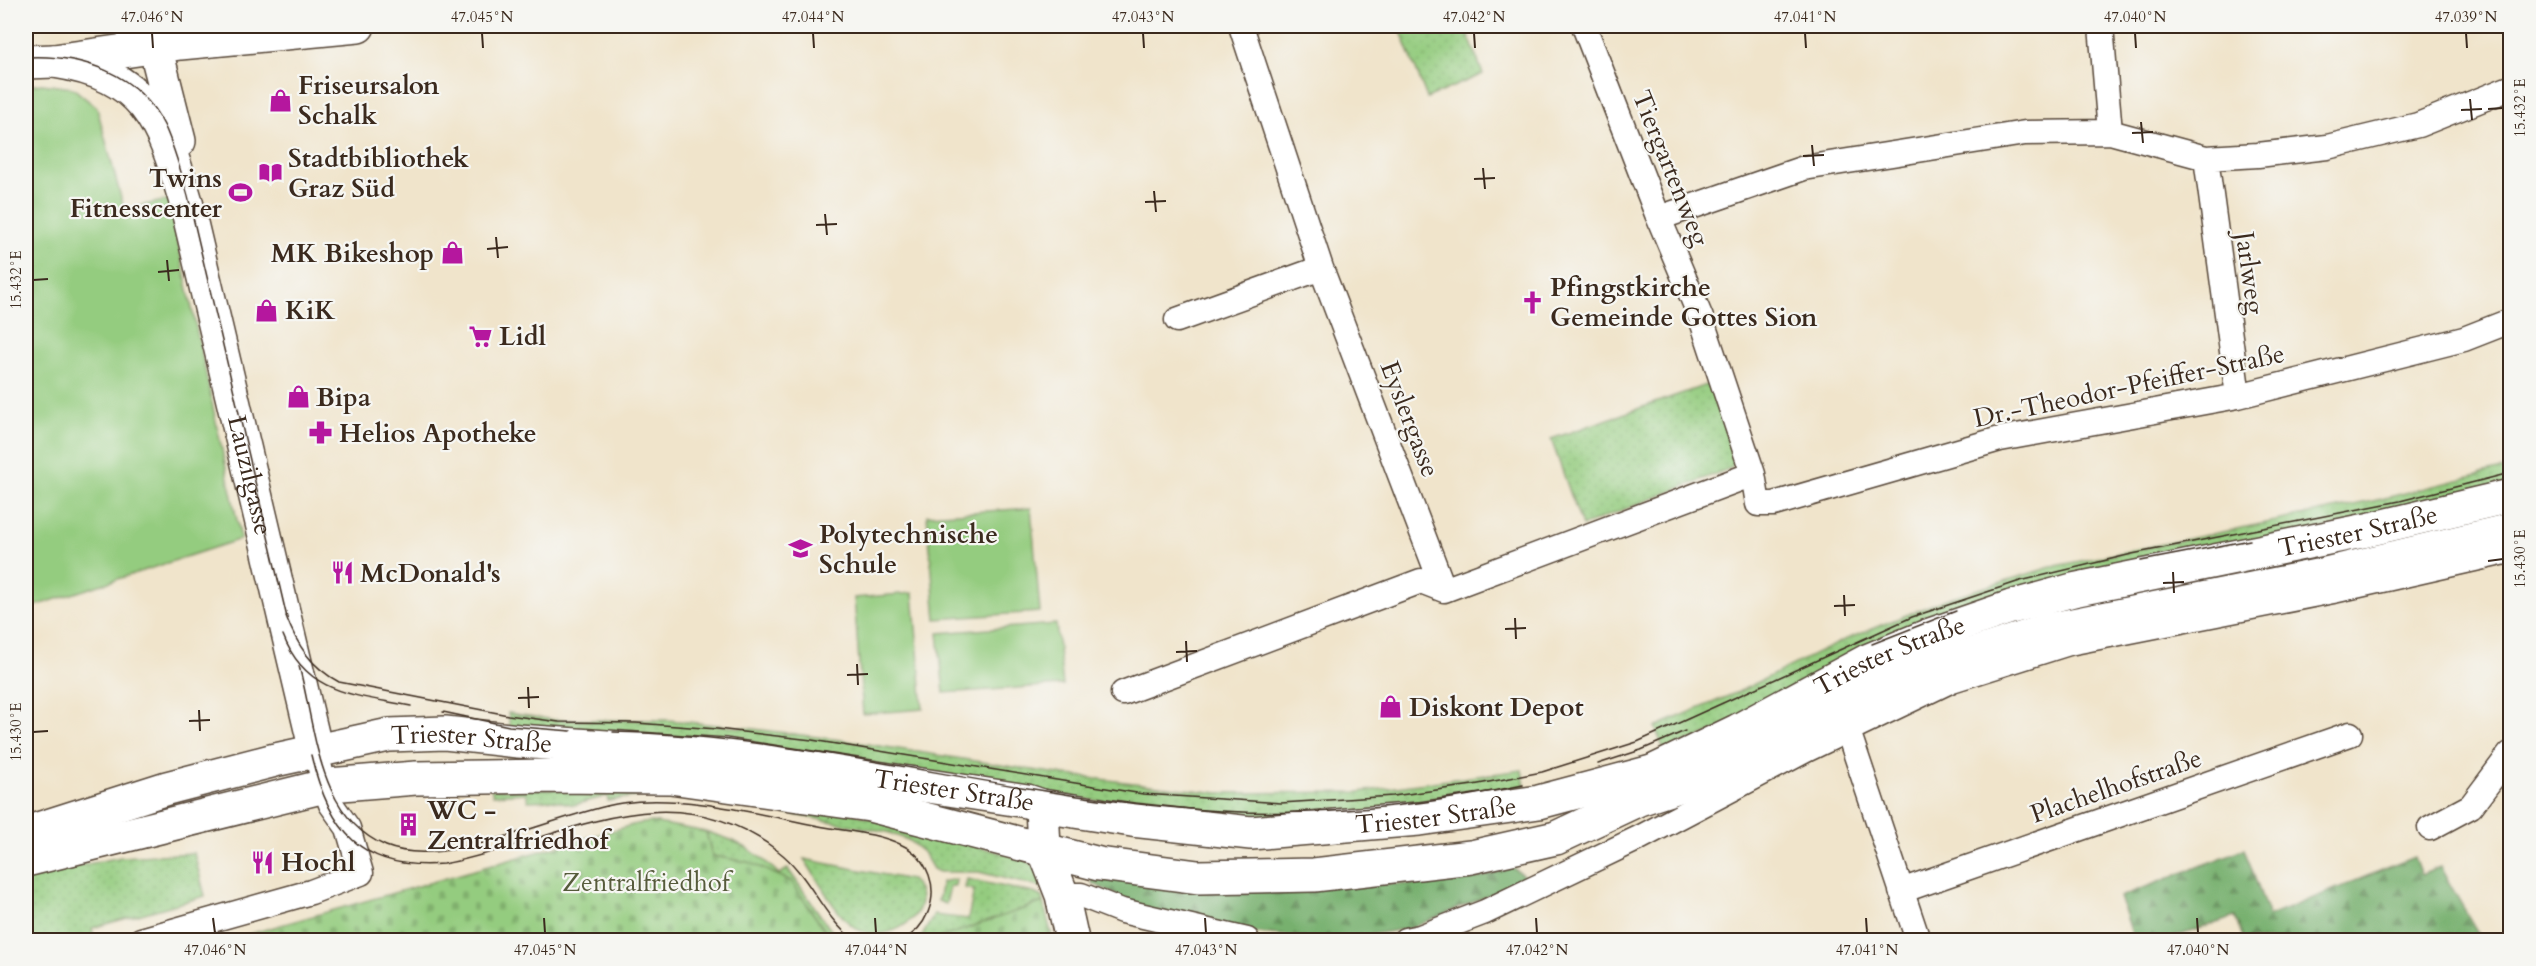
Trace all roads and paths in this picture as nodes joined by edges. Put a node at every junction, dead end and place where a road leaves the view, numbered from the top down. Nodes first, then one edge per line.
1 (358, 26) edge
2 (1241, 26) edge
3 (1584, 26) edge
4 (2101, 26) edge
5 (152, 36) edge
6 (40, 62) edge
7 (120, 82) junction
8 (2511, 88) edge
9 (2110, 132) junction
10 (2206, 158) junction
11 (186, 202) junction
12 (1659, 218) junction
13 (1321, 268) junction
14 (1177, 320) dead end
15 (2511, 321) edge
16 (2238, 396) junction
17 (1753, 474) junction
18 (2511, 496) edge
19 (1758, 504) joint
20 (2511, 530) edge
21 (2511, 551) edge
22 (1444, 590) junction
23 (1123, 693) dead end
24 (1848, 731) junction
25 (2350, 734) dead end
26 (315, 751) junction
27 (2511, 754) edge
28 (324, 785) junction
29 (1042, 806) junction
30 (2430, 828) dead end
31 (26, 833) edge
32 (1044, 849) junction
33 (26, 860) edge
34 (1901, 891) junction
35 (1062, 896) junction
36 (141, 940) edge
37 (1072, 940) edge
38 (1247, 940) edge
39 (1405, 940) edge
40 (1918, 940) edge

1 - 5 main road
2 - 13 street, Eyslergasse
3 - 12 street, Tiergartenweg
4 - 9 street
5 - 6 main road
5 - 7 main road
5 - 11 main road, Lauzilgasse
6 - 7 main road, Lauzilgasse
7 - 11 main road, Lauzilgasse
8 - 10 street
9 - 10 street
9 - 12 street
10 - 16 street, Jarlweg
11 - 26 main road, Lauzilgasse
12 - 17 street, Tiergartenweg
13 - 14 street
13 - 22 street, Eyslergasse
15 - 16 street, Dr.-Theodor-Pfeiffer-Straße
16 - 19 street, Dr.-Theodor-Pfeiffer-Straße
17 - 19 street, Tiergartenweg
17 - 22 street
18 - 29 main road, Triester Straße
20 - 32 main road, Triester Straße
21 - 24 street, Triester Straße
22 - 23 street
24 - 34 street
24 - 39 street, Triester Straße
25 - 34 street, Plachelhofstraße
26 - 28 street
26 - 29 main road, Triester Straße
26 - 31 main road, Triester Straße
27 - 30 street
28 - 32 main road, Triester Straße
28 - 33 main road, Triester Straße
28 - 36 street
29 - 32 main road
32 - 35 main road
34 - 40 street
35 - 37 main road
35 - 38 street

